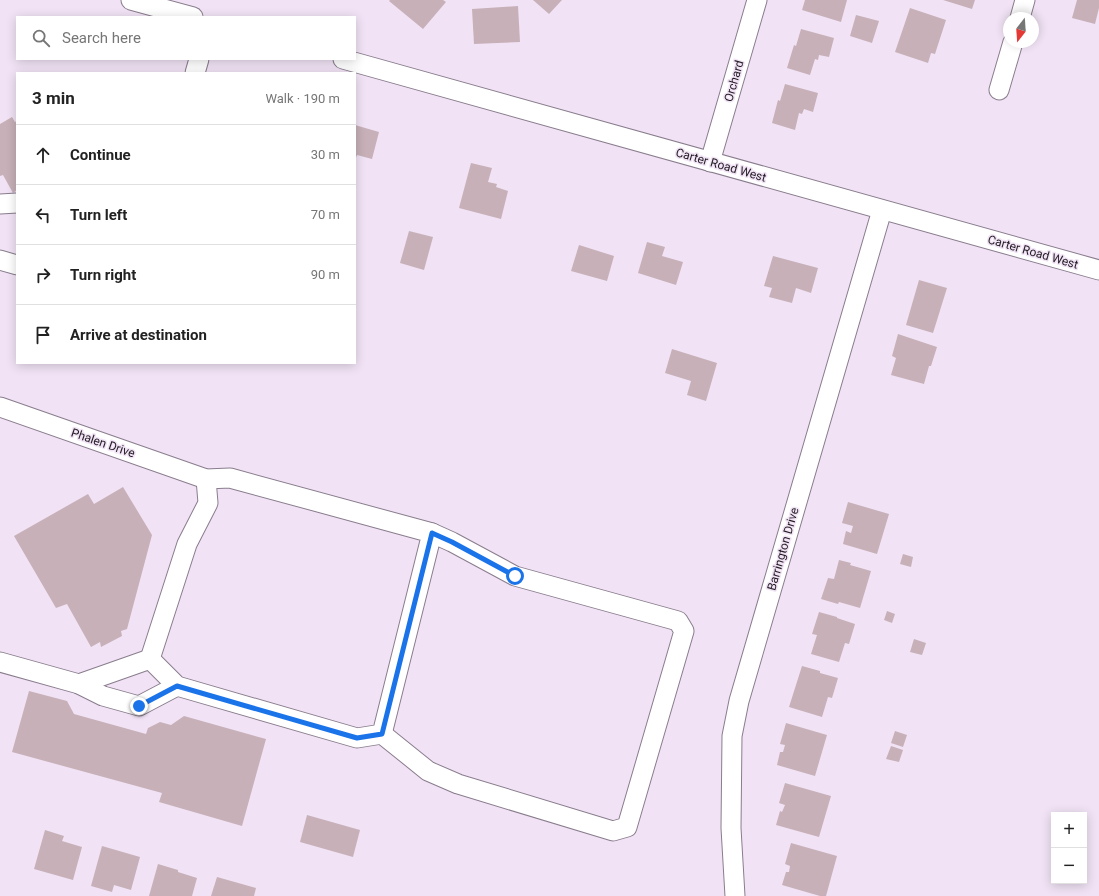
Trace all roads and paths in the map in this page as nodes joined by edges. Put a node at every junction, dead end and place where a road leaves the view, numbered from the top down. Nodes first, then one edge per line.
1 (131, 0) edge
2 (757, 0) edge
3 (1025, 0) edge
4 (160, 4) edge
5 (1022, 12) edge
6 (190, 16) edge
7 (1011, 48) edge
8 (199, 60) edge
9 (347, 60) edge
10 (196, 72) edge
11 (999, 90) dead end
12 (710, 162) junction
13 (16, 203) edge
14 (0, 204) edge
15 (882, 210) junction
16 (0, 260) edge
17 (16, 265) edge
18 (1099, 270) edge
19 (0, 407) edge
20 (206, 479) junction
21 (432, 533) junction
22 (150, 659) junction
23 (0, 662) edge
24 (79, 684) junction
25 (177, 686) junction
26 (382, 734) junction
27 (735, 896) edge

1 - 4 street
2 - 12 street, Orchard
3 - 5 street
4 - 6 street
7 - 11 street
8 - 10 street
9 - 12 street, Carter Road West
12 - 15 street, Carter Road West
13 - 14 street
15 - 18 street, Carter Road West
15 - 27 street, Barrington Drive
16 - 17 street
19 - 20 street, Phalen Drive
20 - 21 street
20 - 22 street
21 - 26 street
21 - 26 street
22 - 24 street
22 - 25 street
23 - 24 street
24 - 25 street
25 - 26 street

